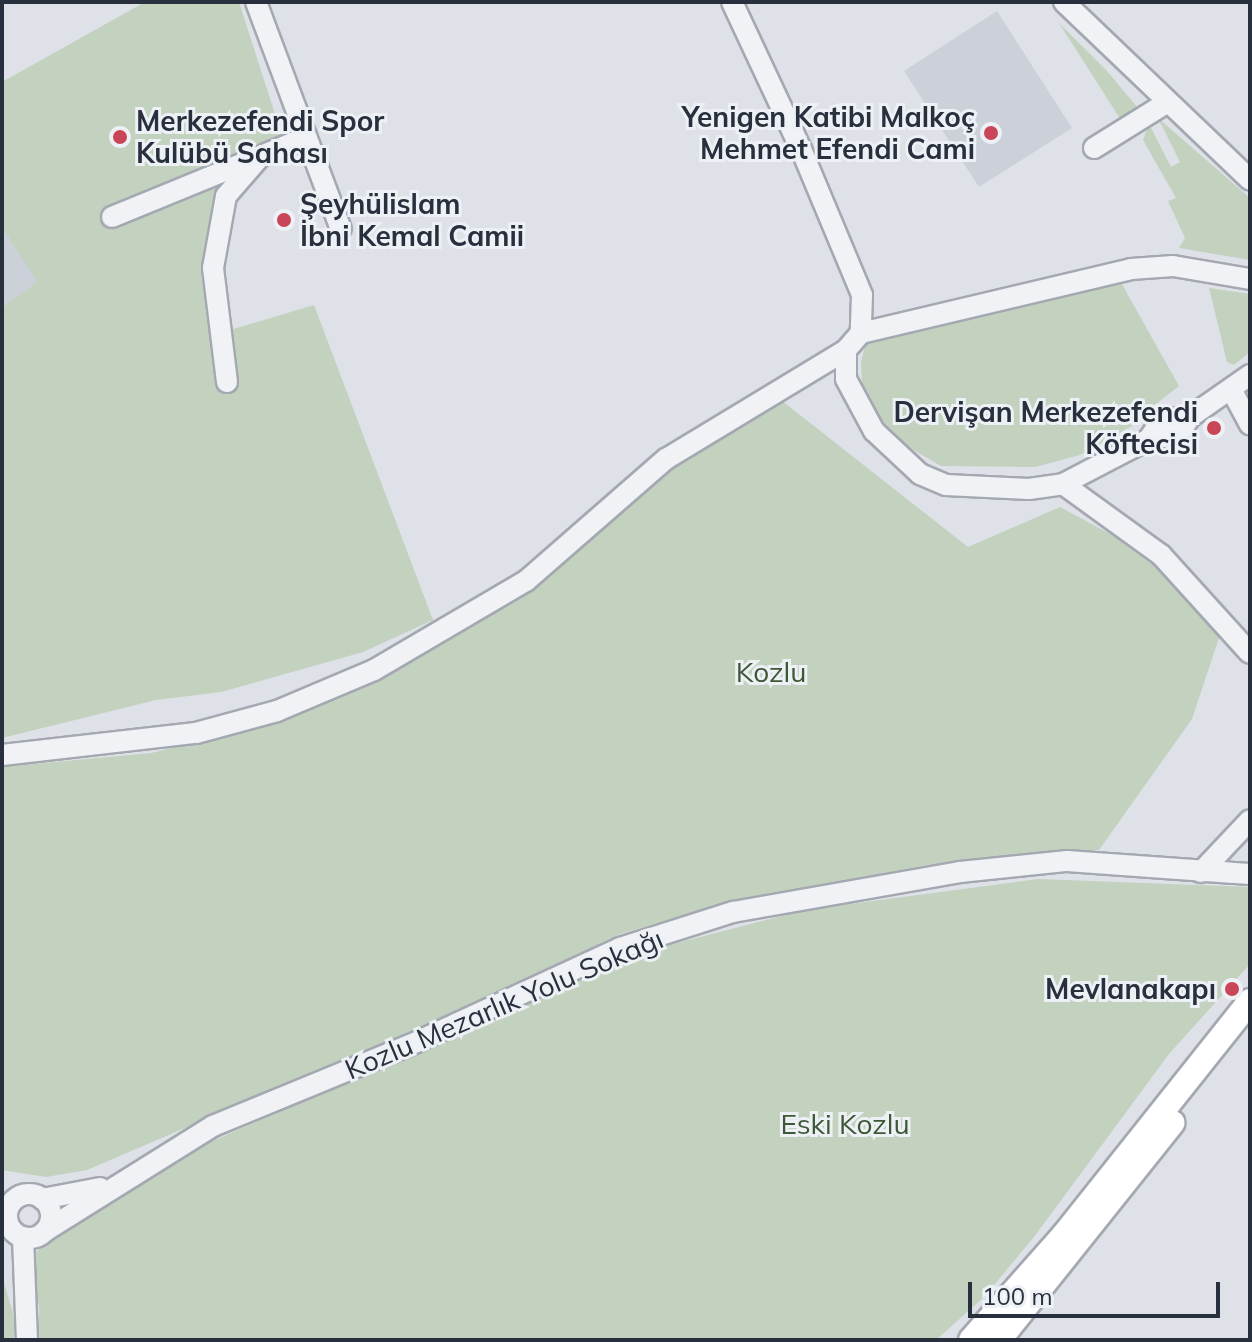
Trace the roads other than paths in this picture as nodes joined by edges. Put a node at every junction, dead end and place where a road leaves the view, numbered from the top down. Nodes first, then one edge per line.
1 (256, 2) edge
2 (732, 2) edge
3 (1064, 2) edge
4 (1168, 102) junction
5 (305, 138) junction
6 (1094, 148) dead end
7 (258, 159) junction
8 (1250, 180) edge
9 (112, 217) dead end
10 (341, 229) dead end
11 (1250, 279) edge
12 (861, 333) junction
13 (846, 350) junction
14 (1250, 375) edge
15 (227, 382) dead end
16 (1231, 389) junction
17 (1250, 424) edge
18 (1063, 484) junction
19 (1250, 653) edge
20 (2, 755) edge
21 (1250, 820) edge
22 (1201, 872) junction
23 (1250, 874) edge
24 (1250, 1001) edge
25 (1250, 1025) edge
26 (112, 1185) junction
27 (2, 1187) edge
28 (34, 1196) junction
29 (5, 1215) edge
30 (45, 1231) junction
31 (23, 1237) junction
32 (27, 1340) edge
33 (971, 1340) edge
34 (999, 1340) edge

1 - 5 street
2 - 12 street
3 - 4 street
4 - 6 street
4 - 8 street
5 - 7 street
5 - 10 street
7 - 9 street
7 - 15 street
11 - 12 street
12 - 13 street
13 - 18 street
13 - 20 street
14 - 16 street
16 - 17 street
16 - 18 street
18 - 19 street
21 - 22 street
22 - 23 street, Kozlu Mezarlık Yolu Sokağı
22 - 26 street, Kozlu Mezarlık Yolu Sokağı
24 - 33 main road
25 - 34 main road
26 - 28 street
26 - 30 street
27 - 28 street
28 - 29 street
28 - 30 street
29 - 31 street
30 - 31 street
31 - 32 street

